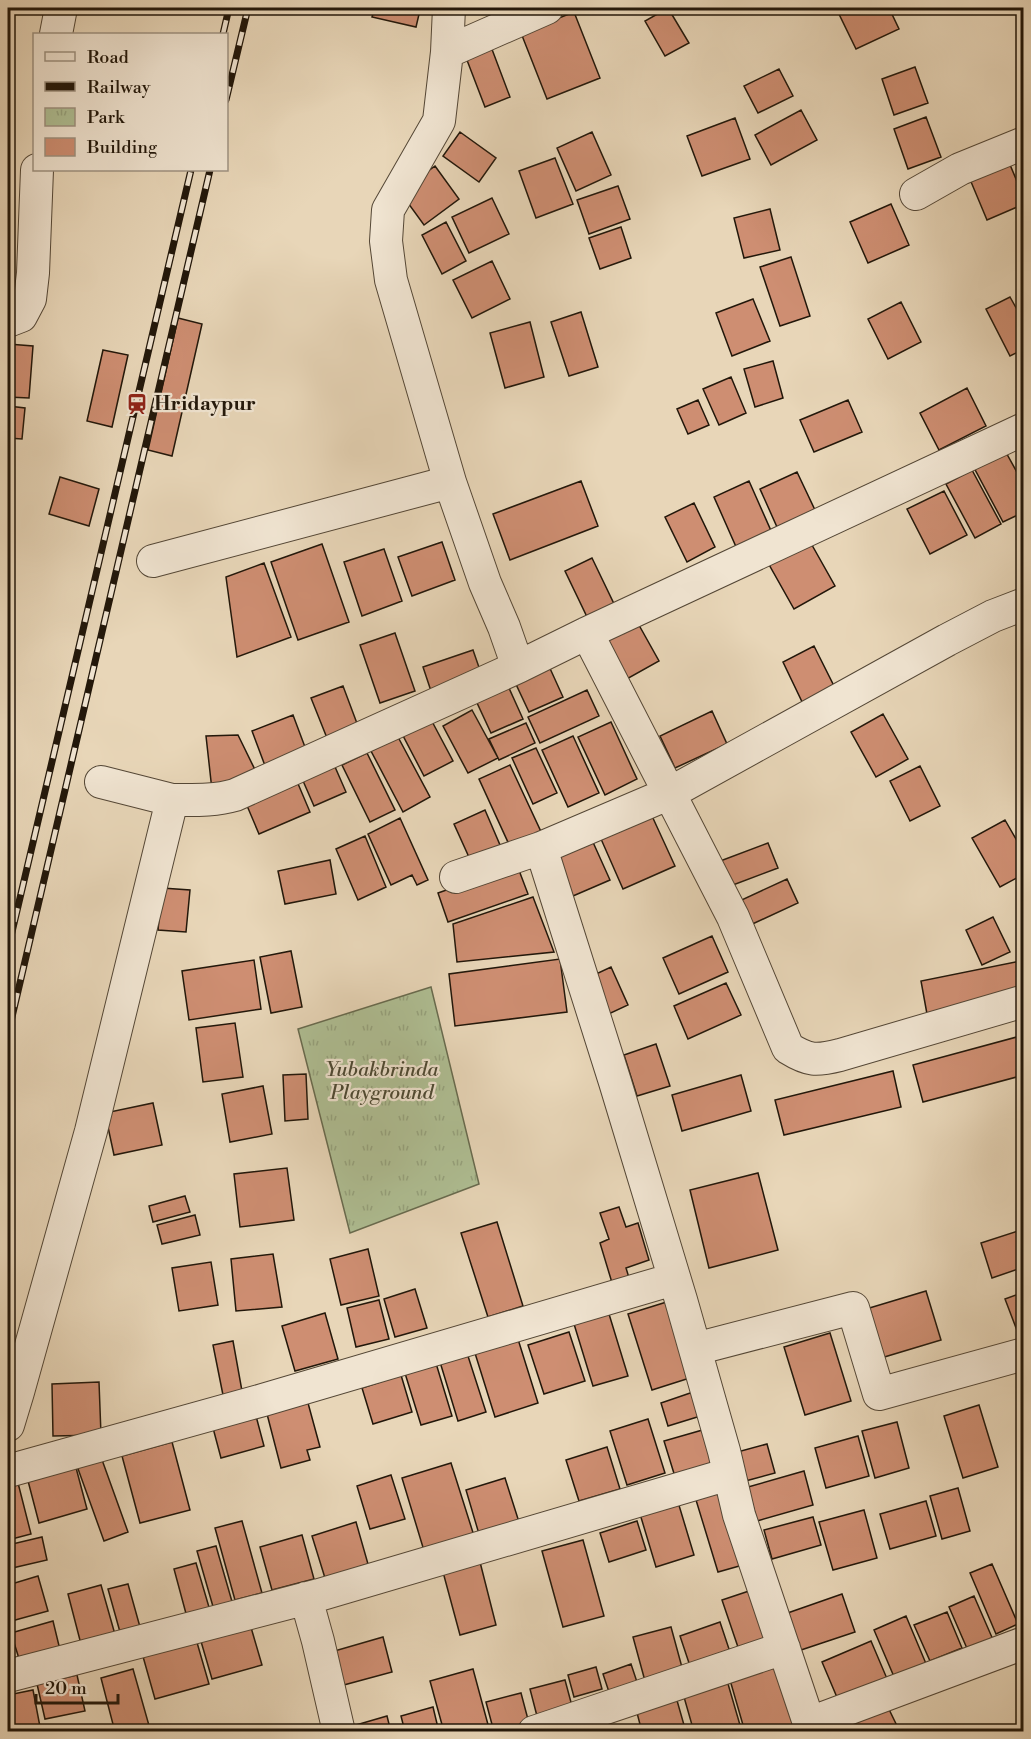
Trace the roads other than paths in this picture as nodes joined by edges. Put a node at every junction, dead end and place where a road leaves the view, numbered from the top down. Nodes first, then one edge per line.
1 (61, 8) edge
2 (449, 8) edge
3 (547, 8) edge
4 (56, 33) edge
5 (447, 52) junction
6 (1023, 143) edge
7 (37, 171) edge
8 (916, 194) dead end
9 (8, 321) edge
10 (1023, 429) edge
11 (450, 482) junction
12 (153, 561) dead end
13 (1023, 604) edge
14 (588, 633) junction
15 (518, 667) junction
16 (101, 782) dead end
17 (670, 793) junction
18 (172, 800) junction
19 (541, 849) junction
20 (456, 877) dead end
21 (1021, 1002) dead end
22 (674, 1280) junction
23 (695, 1349) junction
24 (1023, 1354) edge
25 (8, 1425) edge
26 (8, 1471) edge
27 (729, 1473) junction
28 (306, 1598) junction
29 (1023, 1643) edge
30 (784, 1648) junction
31 (8, 1676) edge
32 (811, 1727) edge
33 (339, 1731) edge
34 (534, 1731) edge

1 - 4 street
2 - 5 street
3 - 5 street
5 - 11 street
6 - 8 street
7 - 9 street
10 - 14 street
11 - 12 street
11 - 15 street
13 - 17 street
14 - 15 street
14 - 17 street
15 - 18 street
16 - 18 street
17 - 19 street
17 - 21 street
18 - 25 street
19 - 20 street
19 - 22 street
22 - 23 street
22 - 26 street
23 - 24 street
23 - 27 street
27 - 28 street
27 - 30 street
28 - 31 street
28 - 33 street
29 - 32 street
30 - 32 street
30 - 34 street

